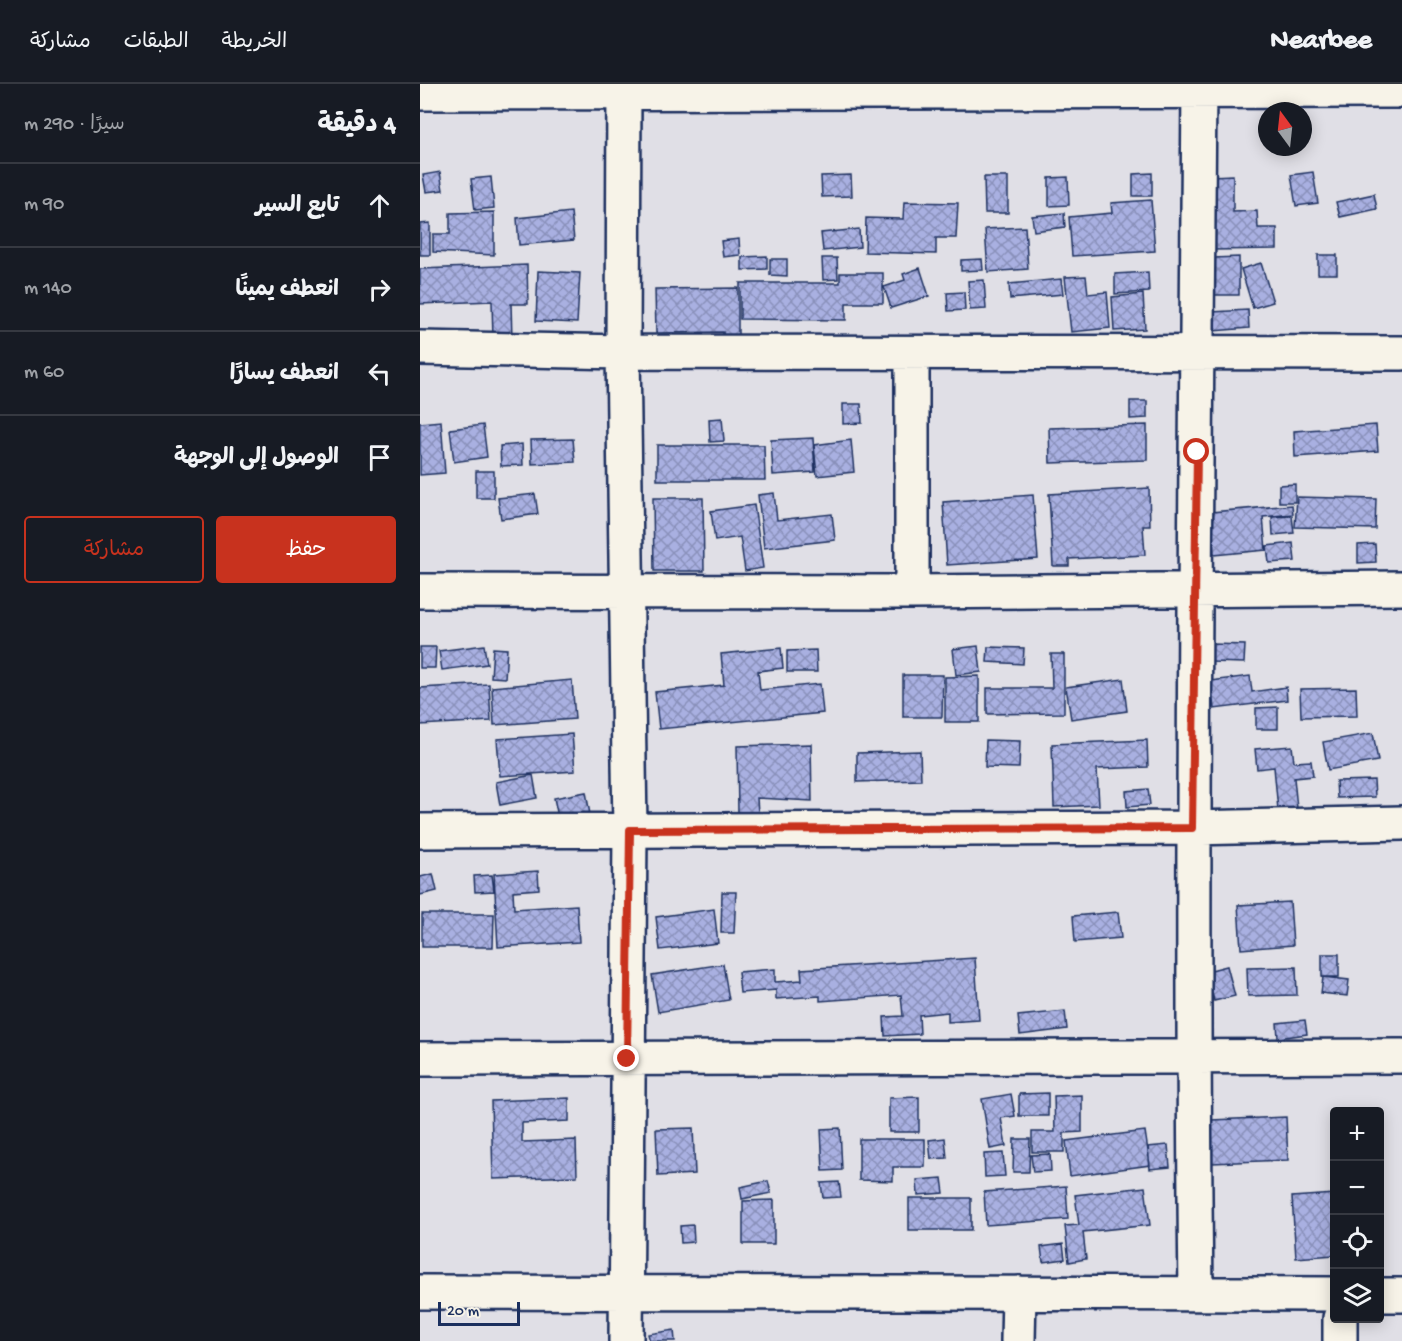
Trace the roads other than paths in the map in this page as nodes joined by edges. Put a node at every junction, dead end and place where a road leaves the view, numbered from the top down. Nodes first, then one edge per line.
1 (1199, 87) edge
2 (624, 88) edge
3 (1402, 91) edge
4 (420, 93) edge
5 (420, 348) edge
6 (623, 352) junction
7 (912, 353) junction
8 (1402, 353) edge
9 (1198, 354) junction
10 (1402, 588) edge
11 (420, 591) edge
12 (1196, 591) junction
13 (628, 592) junction
14 (912, 592) junction
15 (1402, 823) edge
16 (1192, 828) junction
17 (630, 830) junction
18 (420, 831) edge
19 (1193, 1055) junction
20 (1402, 1056) edge
21 (420, 1059) edge
22 (627, 1059) junction
23 (420, 1292) edge
24 (1019, 1293) junction
25 (1196, 1293) junction
26 (626, 1294) junction
27 (1330, 1294) edge
28 (1384, 1295) edge
29 (1402, 1295) edge
30 (1340, 1323) edge
31 (626, 1341) edge
32 (1018, 1341) edge
33 (1340, 1341) edge

1 - 2 street
1 - 3 street
1 - 9 street
2 - 4 street
2 - 6 street
5 - 6 street
6 - 7 street
6 - 13 street
7 - 9 street
7 - 14 street
8 - 9 street
9 - 12 street
10 - 12 street
11 - 13 street
12 - 14 street
12 - 16 street
13 - 14 street
13 - 17 street
15 - 16 street
16 - 17 street
16 - 19 street
17 - 18 street
17 - 22 street
19 - 20 street
19 - 22 street
19 - 25 street
21 - 22 street
22 - 26 street
23 - 26 street
24 - 25 street
24 - 26 street
24 - 32 street
25 - 27 street
26 - 31 street
28 - 29 street
30 - 33 street

